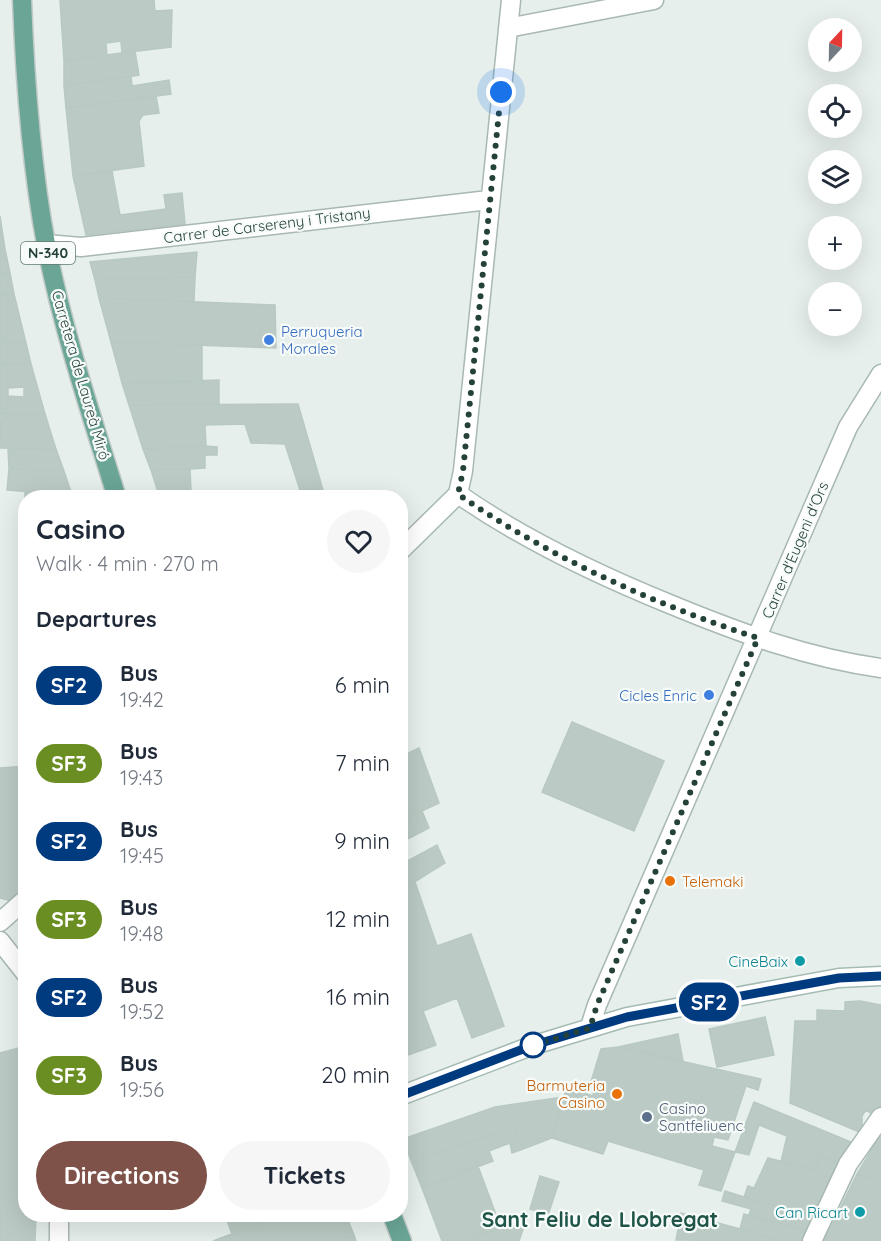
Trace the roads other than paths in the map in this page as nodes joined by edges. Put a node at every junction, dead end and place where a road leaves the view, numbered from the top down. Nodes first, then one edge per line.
1 (22, 0) edge
2 (511, 0) edge
3 (654, 0) edge
4 (508, 28) junction
5 (489, 200) junction
6 (46, 244) junction
7 (881, 374) edge
8 (115, 490) edge
9 (458, 494) junction
10 (408, 543) edge
11 (758, 638) junction
12 (881, 668) edge
13 (18, 906) edge
14 (0, 922) edge
15 (0, 941) edge
16 (18, 964) edge
17 (881, 976) edge
18 (590, 1028) junction
19 (408, 1092) edge
20 (881, 1117) edge
21 (59, 1222) edge
22 (395, 1222) edge
23 (59, 1241) edge
24 (402, 1241) edge
25 (812, 1241) edge

1 - 6 main road, Carretera de Laureà Miró / N-340
2 - 4 street
3 - 4 street
4 - 5 street
5 - 6 street, Carrer de Carsereny i Tristany
5 - 9 street
6 - 8 main road, Carretera de Laureà Miró / N-340
7 - 11 street, Carrer d'Eugeni d'Ors
9 - 10 street
9 - 11 street
11 - 12 street
11 - 18 street, Carrer d'Eugeni d'Ors
13 - 14 street
15 - 16 street
17 - 18 street
18 - 19 street
20 - 25 street
21 - 23 street
22 - 24 main road

